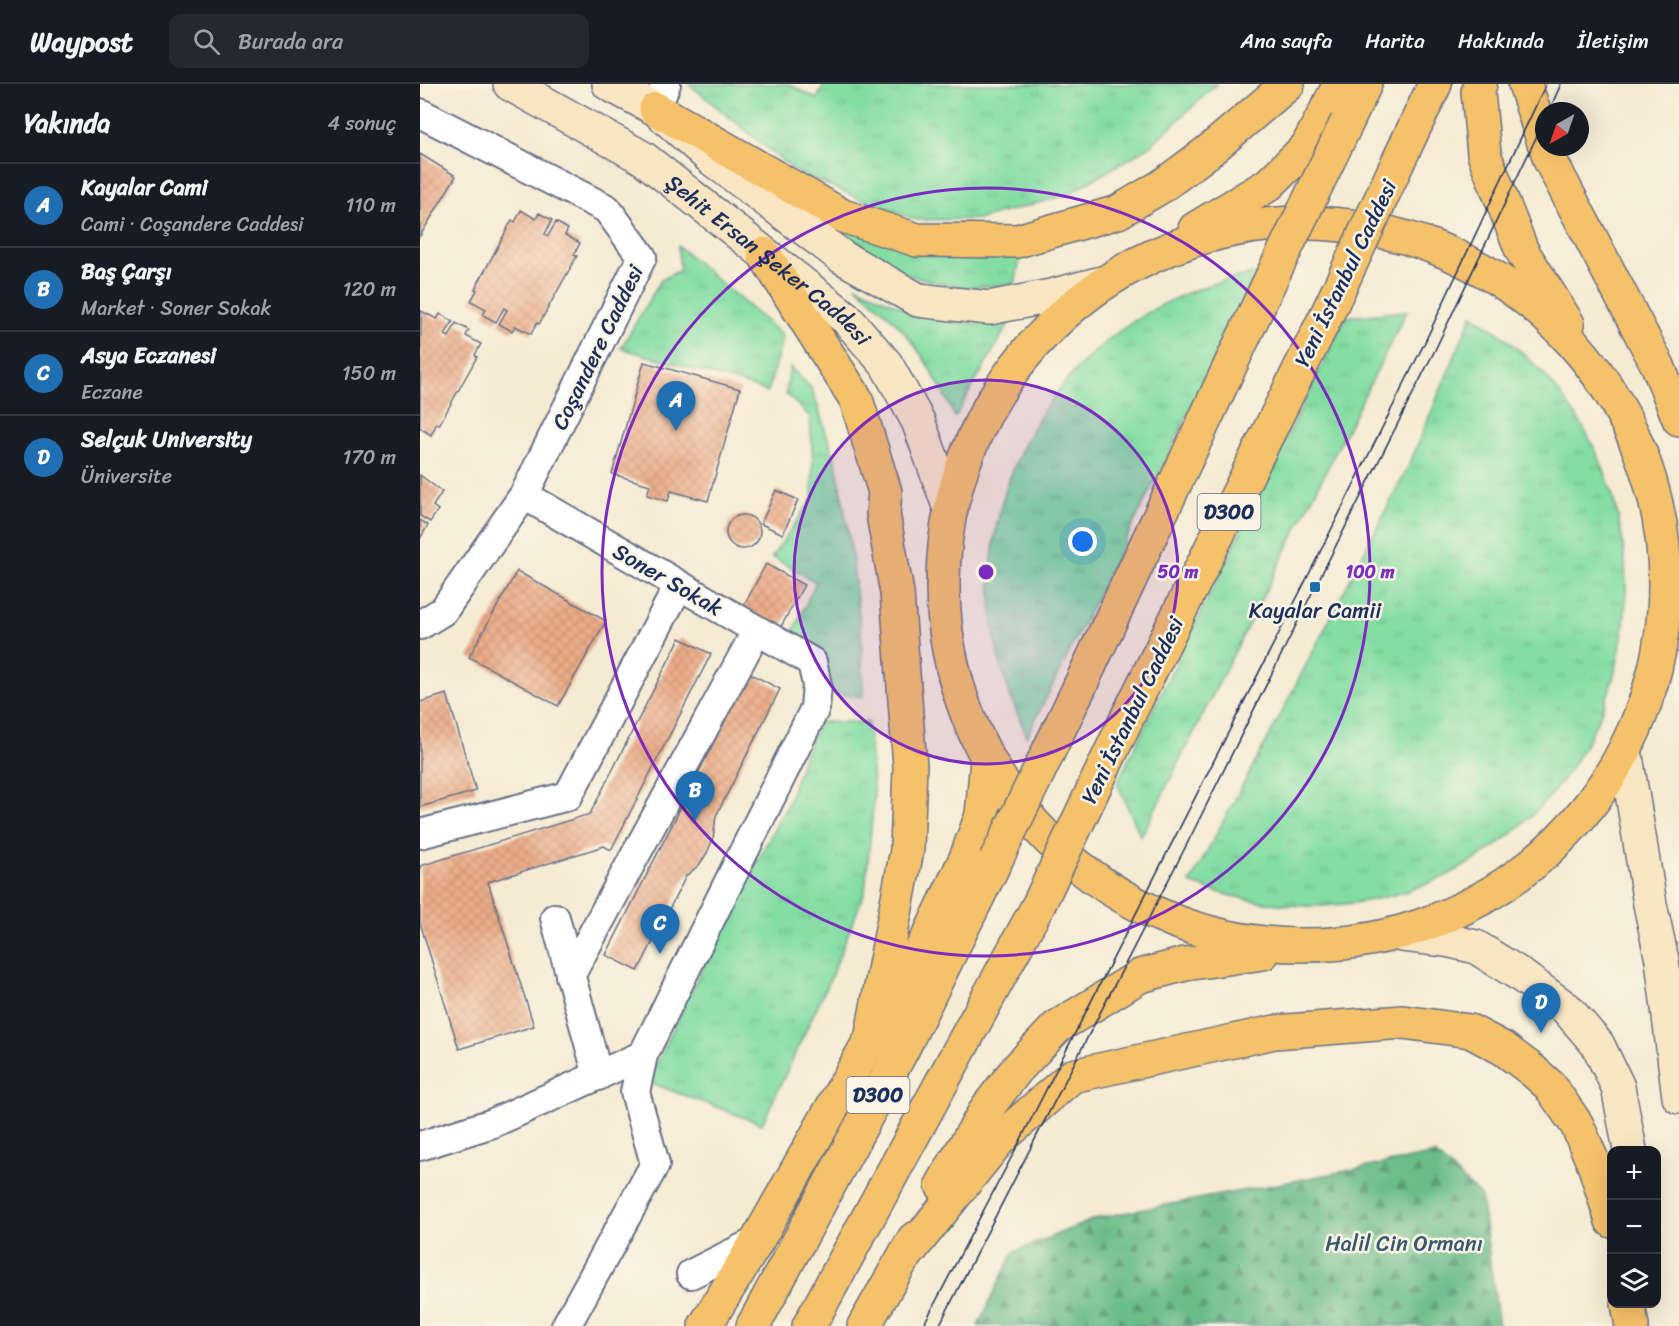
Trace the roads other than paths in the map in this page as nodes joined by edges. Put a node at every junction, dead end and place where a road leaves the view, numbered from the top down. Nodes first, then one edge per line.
1 (510, 84) edge
2 (609, 84) edge
3 (1288, 84) edge
4 (1340, 84) edge
5 (1365, 84) edge
6 (1435, 84) edge
7 (1480, 84) edge
8 (1525, 84) edge
9 (661, 96) edge
10 (420, 113) edge
11 (1535, 115) edge
12 (1549, 156) edge
13 (764, 254) junction
14 (1155, 254) junction
15 (1102, 283) junction
16 (1603, 379) junction
17 (1679, 419) edge
18 (524, 495) junction
19 (950, 506) junction
20 (680, 585) junction
21 (420, 625) edge
22 (757, 630) junction
23 (1626, 756) junction
24 (987, 759) junction
25 (420, 834) edge
26 (555, 918) dead end
27 (1402, 935) junction
28 (1305, 948) junction
29 (570, 976) junction
30 (871, 1039) junction
31 (643, 1055) junction
32 (598, 1076) junction
33 (1679, 1097) edge
34 (420, 1146) edge
35 (1629, 1146) edge
36 (1607, 1208) edge
37 (757, 1241) junction
38 (904, 1258) junction
39 (691, 1274) dead end
40 (1629, 1308) edge
41 (1643, 1308) edge
42 (566, 1326) edge
43 (705, 1326) edge
44 (753, 1326) edge
45 (809, 1326) edge
46 (864, 1326) edge
47 (1632, 1326) edge
48 (1645, 1326) edge

1 - 13 street, Şehit Ersan Şeker Caddesi
2 - 9 street, Şehit Ersan Şeker Caddesi
3 - 9 highway
4 - 14 highway
5 - 44 highway, D300, bridge
6 - 45 highway, Yeni İstanbul Caddesi / D300, bridge
7 - 16 highway
8 - 11 highway
9 - 15 street, Şehit Ersan Şeker Caddesi
10 - 18 street, Coşandere Caddesi
12 - 17 highway
13 - 19 street, Şehit Ersan Şeker Caddesi
13 - 30 highway
14 - 15 highway
14 - 16 highway
15 - 19 highway
16 - 23 highway
18 - 20 street, Soner Sokak
18 - 21 street, Coşandere Caddesi
19 - 24 highway
20 - 22 street, Soner Sokak
20 - 25 street
22 - 29 street
22 - 31 street, Soner Sokak
23 - 27 highway
23 - 33 street
24 - 28 highway
24 - 30 highway
26 - 29 street
27 - 28 highway
27 - 35 street
28 - 38 highway
29 - 32 street
30 - 37 highway
31 - 32 street
31 - 42 street
32 - 34 street
36 - 38 highway
37 - 39 street
37 - 43 highway
38 - 46 highway
40 - 47 highway
41 - 48 street

